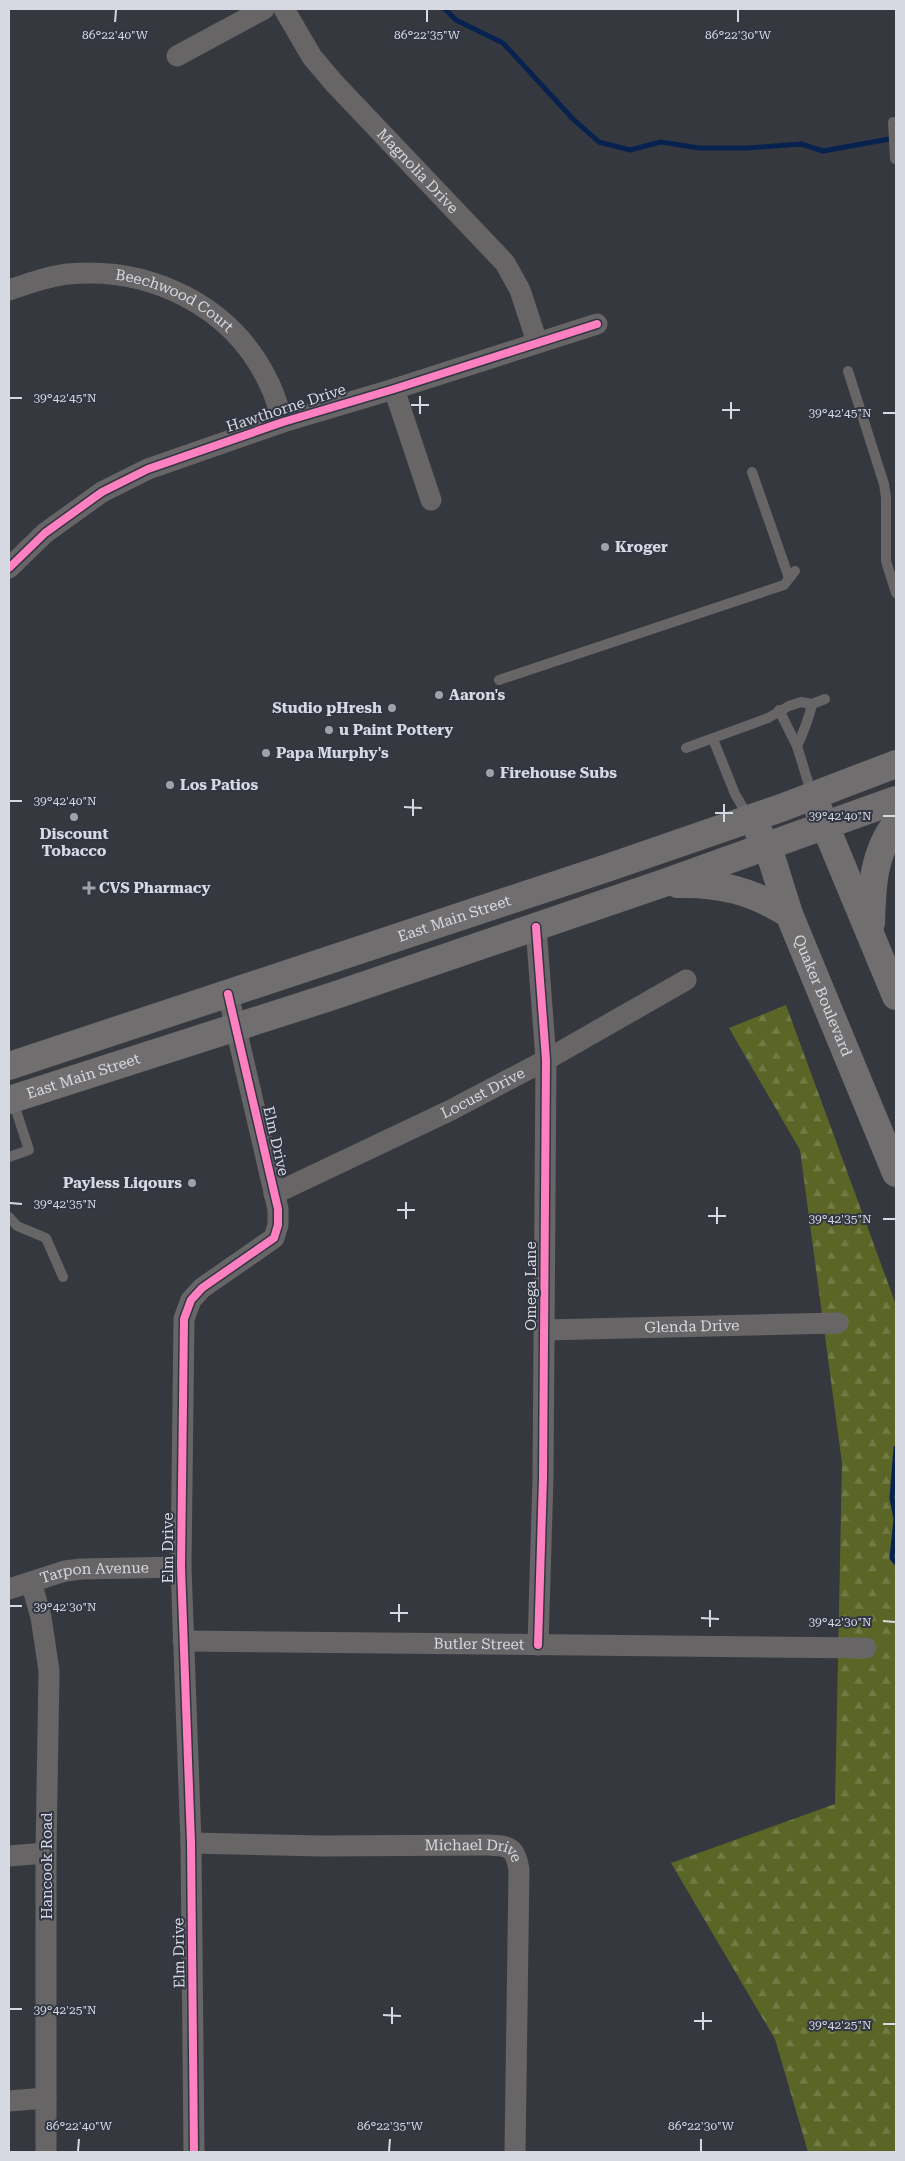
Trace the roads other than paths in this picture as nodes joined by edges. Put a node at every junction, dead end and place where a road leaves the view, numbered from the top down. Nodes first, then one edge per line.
1 (264, 9) edge
2 (284, 9) edge
3 (177, 56) dead end
4 (893, 122) dead end
5 (895, 159) dead end
6 (9, 290) edge
7 (597, 324) dead end
8 (537, 342) junction
9 (848, 371) dead end
10 (394, 389) junction
11 (283, 422) junction
12 (752, 472) dead end
13 (430, 500) dead end
14 (9, 568) edge
15 (896, 593) edge
16 (499, 680) dead end
17 (825, 699) dead end
18 (812, 704) junction
19 (779, 710) junction
20 (713, 740) junction
21 (797, 746) junction
22 (686, 748) dead end
23 (896, 764) edge
24 (812, 796) junction
25 (896, 800) edge
26 (750, 819) junction
27 (896, 823) edge
28 (825, 827) junction
29 (768, 847) junction
30 (661, 884) junction
31 (789, 914) junction
32 (536, 927) junction
33 (870, 932) junction
34 (686, 980) dead end
35 (228, 994) junction
36 (896, 996) edge
37 (236, 1028) junction
38 (546, 1060) junction
39 (9, 1066) edge
40 (11, 1100) edge
41 (9, 1157) edge
42 (896, 1173) edge
43 (274, 1194) junction
44 (9, 1217) edge
45 (63, 1277) dead end
46 (838, 1322) dead end
47 (544, 1330) junction
48 (181, 1567) junction
49 (31, 1582) junction
50 (9, 1589) edge
51 (183, 1641) junction
52 (538, 1645) junction
53 (866, 1648) dead end
54 (191, 1842) junction
55 (46, 1853) junction
56 (9, 1856) edge
57 (46, 2098) junction
58 (9, 2101) edge
59 (46, 2152) edge
60 (194, 2152) edge
61 (515, 2152) edge

1 - 3 street
2 - 8 street, Magnolia Drive
4 - 5 lane
6 - 11 street, Beechwood Court
7 - 8 street, Hawthorne Drive
8 - 10 street, Hawthorne Drive
9 - 15 lane
10 - 11 street, Hawthorne Drive
10 - 13 street
11 - 14 street, Hawthorne Drive
12 - 16 lane
17 - 18 lane
18 - 19 lane
18 - 21 lane
19 - 20 lane
19 - 21 lane
20 - 22 lane
20 - 26 lane
21 - 24 lane
23 - 24 main road, East Main Street
24 - 26 main road, East Main Street
24 - 28 main road
25 - 28 main road, East Main Street
26 - 29 main road, Quaker Boulevard
26 - 35 main road, East Main Street
27 - 33 main road
28 - 29 main road, East Main Street
28 - 33 main road
29 - 30 main road, East Main Street
29 - 31 main road, Quaker Boulevard
30 - 31 main road
30 - 32 main road, East Main Street
31 - 42 main road, Quaker Boulevard
32 - 37 main road, East Main Street
32 - 38 street, Omega Lane
33 - 36 main road
34 - 38 street, Locust Drive
35 - 37 street, Elm Drive
35 - 39 main road, East Main Street
37 - 40 main road, East Main Street
37 - 43 street, Elm Drive
38 - 43 street, Locust Drive
38 - 47 street, Omega Lane
40 - 41 lane
43 - 48 street, Elm Drive
44 - 45 lane
46 - 47 street, Glenda Drive
47 - 52 street, Omega Lane
48 - 49 street, Tarpon Avenue
48 - 51 street, Elm Drive
49 - 50 street, Tarpon Avenue
49 - 55 street, Hancook Road
51 - 52 street, Butler Street
51 - 54 street, Elm Drive
52 - 53 street, Butler Street
54 - 60 street, Elm Drive
54 - 61 street, Michael Drive
55 - 56 street
55 - 57 street, Hancook Road
57 - 58 street
57 - 59 street, Hancook Road

